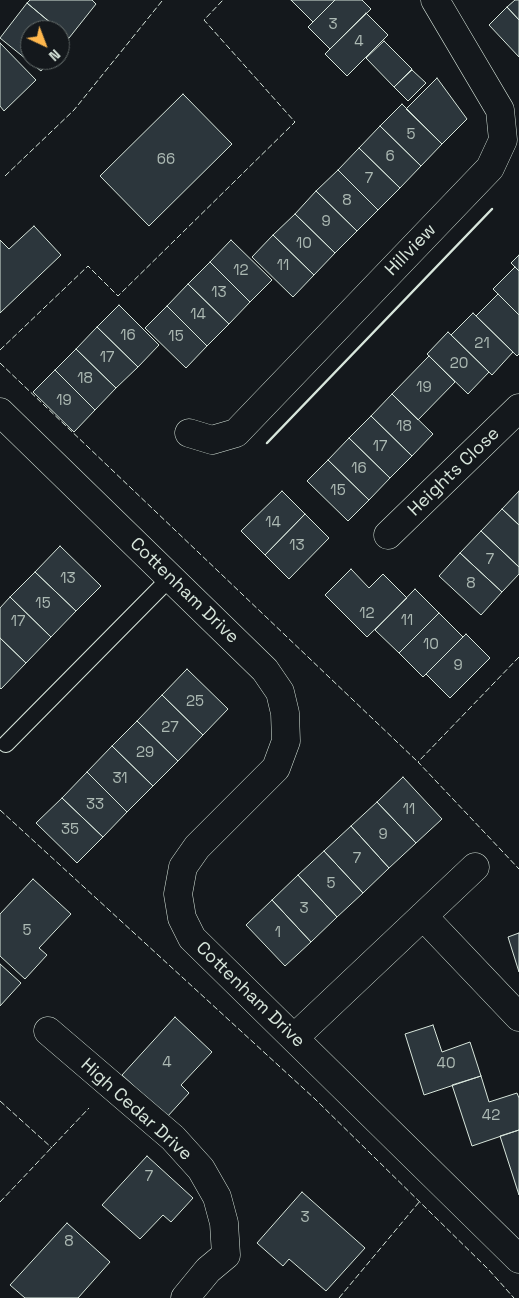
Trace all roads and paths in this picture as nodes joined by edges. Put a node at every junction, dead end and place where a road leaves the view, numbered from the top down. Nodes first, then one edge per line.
1 (435, 0) edge
2 (511, 146) edge
3 (519, 408) edge
4 (0, 412) edge
5 (189, 433) dead end
6 (388, 535) dead end
7 (170, 578) junction
8 (6, 744) dead end
9 (474, 867) dead end
10 (423, 916) junction
11 (519, 1017) edge
12 (48, 1031) dead end
13 (294, 1038) junction
14 (519, 1259) edge
15 (185, 1298) edge

1 - 2 street, Hillview
2 - 5 street, Hillview
3 - 6 street, Heights Close
4 - 7 street, Cottenham Drive
7 - 8 lane
7 - 13 street, Cottenham Drive
9 - 10 street
10 - 11 street
10 - 13 street
12 - 15 street, High Cedar Drive
13 - 14 street, Cottenham Drive

